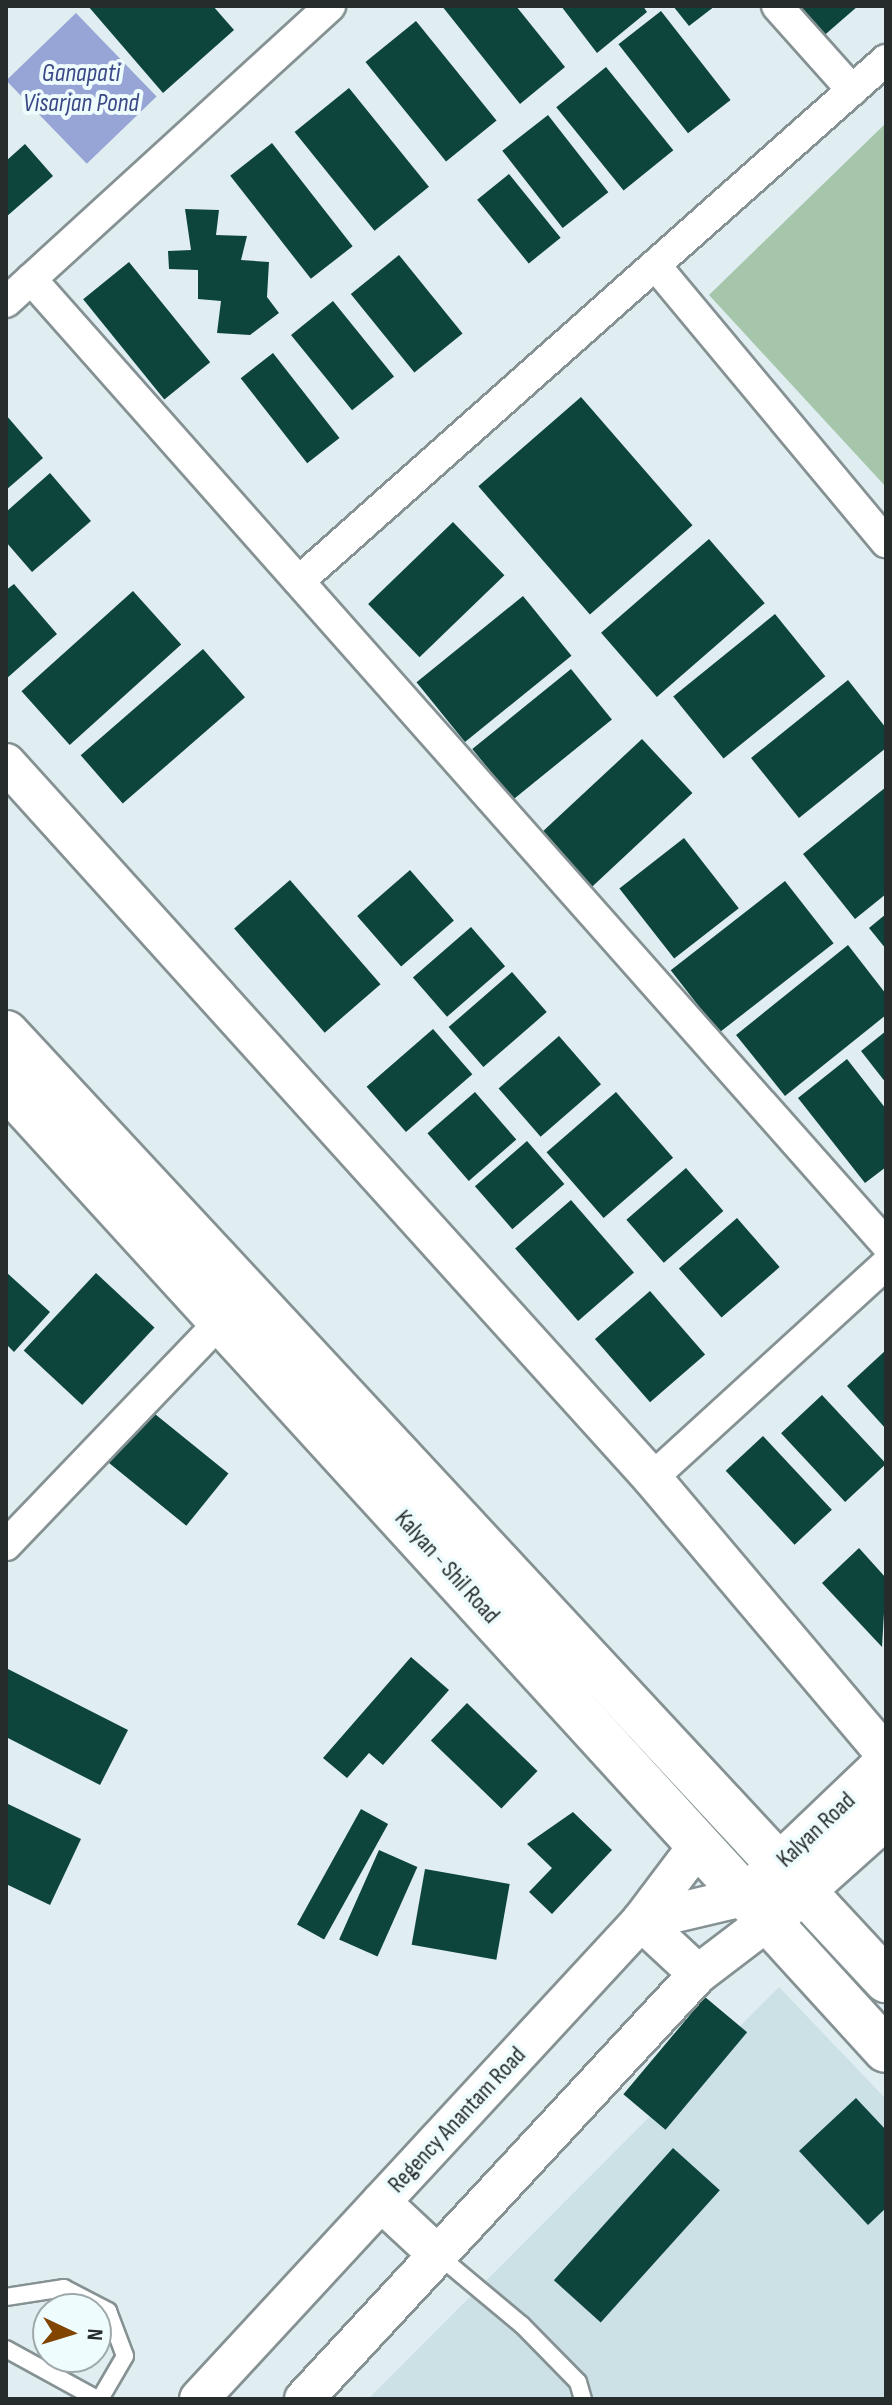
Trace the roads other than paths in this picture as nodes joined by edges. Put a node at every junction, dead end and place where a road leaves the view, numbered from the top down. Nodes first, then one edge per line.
1 (330, 6) edge
2 (777, 6) edge
3 (886, 60) edge
4 (852, 90) junction
5 (655, 265) junction
6 (31, 279) junction
7 (6, 302) edge
8 (886, 542) edge
9 (299, 581) junction
10 (6, 763) edge
11 (7, 1038) edge
12 (6, 1086) edge
13 (886, 1244) edge
14 (886, 1264) edge
15 (222, 1320) junction
16 (652, 1478) junction
17 (6, 1545) edge
18 (886, 1755) edge
19 (886, 1764) edge
20 (886, 1816) edge
21 (699, 1844) junction
22 (794, 1875) junction
23 (758, 1908) junction
24 (641, 1921) junction
25 (698, 1974) junction
26 (886, 1980) edge
27 (886, 2050) edge
28 (381, 2202) junction
29 (438, 2255) junction
30 (6, 2297) edge
31 (6, 2349) edge
32 (98, 2399) edge
33 (199, 2399) edge
34 (304, 2399) edge
35 (583, 2399) edge

1 - 6 street
2 - 4 street
3 - 4 street
4 - 5 street
5 - 8 street
5 - 9 street
6 - 7 street
6 - 9 street
9 - 13 street
10 - 16 street
11 - 22 main road, Kalyan - Shil Road
12 - 15 main road, Kalyan - Shil Road
14 - 16 street
15 - 17 street
15 - 21 main road, Kalyan - Shil Road
16 - 18 street
19 - 22 main road, Kalyan Road
20 - 22 main road, Kalyan Road
21 - 23 main road, Kalyan - Shil Road
21 - 24 street, Regency Anantam Road
22 - 23 main road, Kalyan Road
22 - 26 main road, Kalyan - Shil Road
23 - 24 street
23 - 25 street
23 - 27 main road, Kalyan - Shil Road
24 - 25 street
24 - 28 street, Regency Anantam Road
25 - 29 street
28 - 29 street
28 - 33 street, Regency Anantam Road
29 - 34 street
29 - 35 lane
30 - 32 lane
31 - 32 lane

